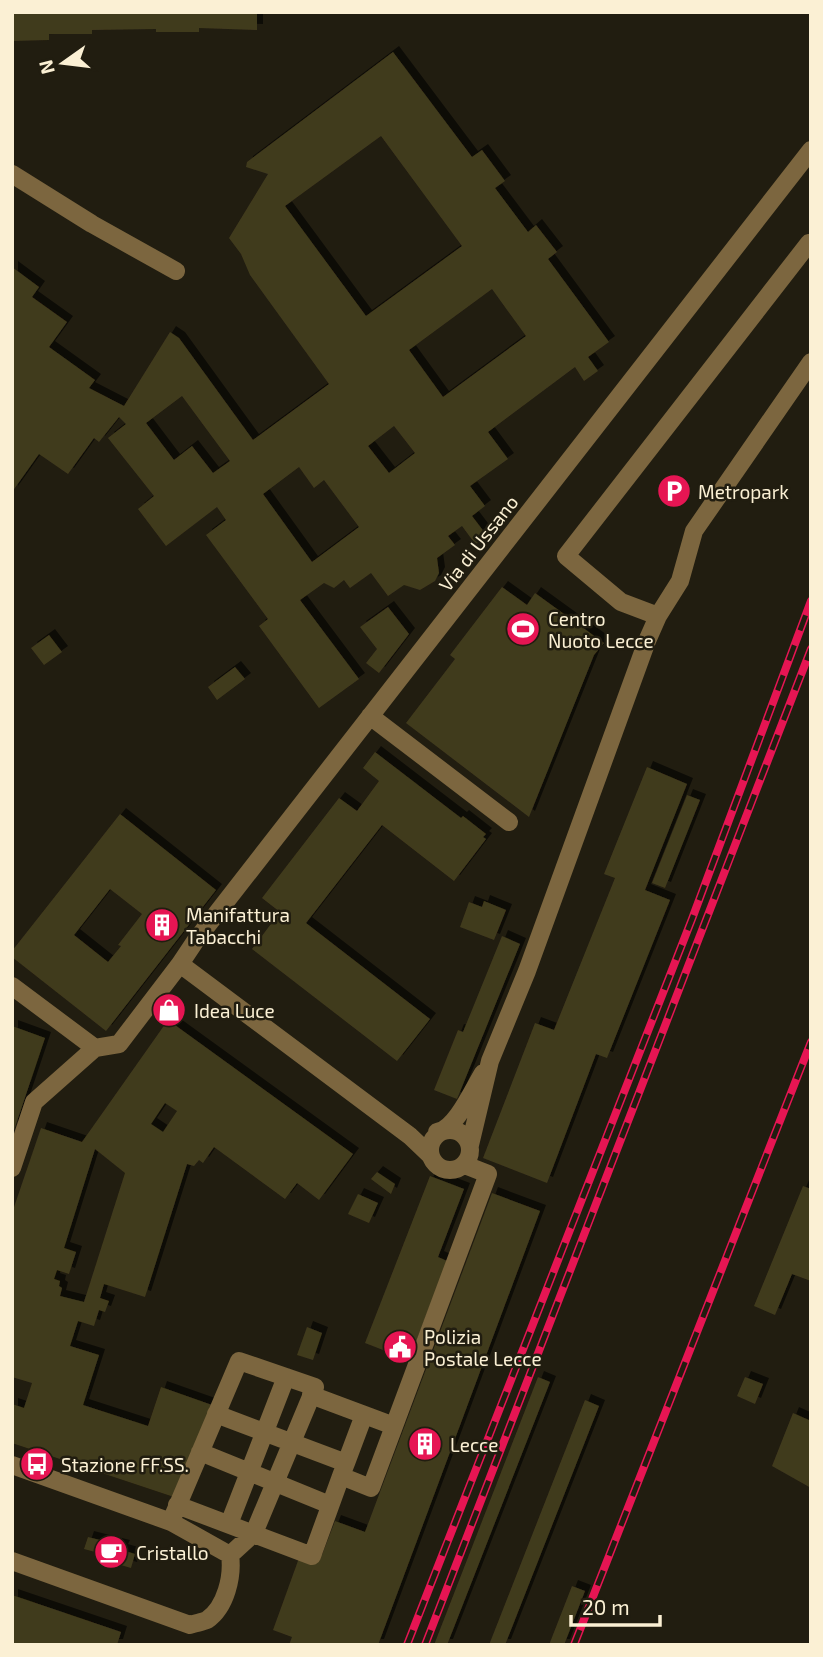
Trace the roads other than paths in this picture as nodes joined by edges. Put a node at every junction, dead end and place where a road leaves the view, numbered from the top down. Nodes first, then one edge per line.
1 (811, 150) edge
2 (12, 174) edge
3 (811, 245) edge
4 (176, 271) dead end
5 (811, 362) edge
6 (658, 616) junction
7 (370, 716) junction
8 (509, 822) dead end
9 (180, 964) junction
10 (12, 986) edge
11 (95, 1048) junction
12 (491, 1061) junction
13 (445, 1130) junction
14 (410, 1136) junction
15 (470, 1145) junction
16 (431, 1156) junction
17 (465, 1165) junction
18 (12, 1168) edge
19 (286, 1377) junction
20 (312, 1395) junction
21 (216, 1414) junction
22 (364, 1415) junction
23 (394, 1426) junction
24 (265, 1432) junction
25 (292, 1443) junction
26 (200, 1452) junction
27 (12, 1465) edge
28 (344, 1470) junction
29 (249, 1472) junction
30 (275, 1483) junction
31 (330, 1505) junction
32 (167, 1514) junction
33 (229, 1524) junction
34 (254, 1533) junction
35 (230, 1555) junction
36 (12, 1561) edge

1 - 7 street, Via di Ussano
2 - 4 street
3 - 6 street
5 - 6 street
6 - 12 street
7 - 8 street
7 - 9 street, Via di Ussano
9 - 11 street, Via di Ussano
9 - 14 street
10 - 11 street
11 - 18 street, Via di Ussano
12 - 13 street
12 - 15 street
13 - 14 street
13 - 15 street
13 - 16 street
14 - 16 street
15 - 17 street
16 - 17 street
17 - 23 street
19 - 20 street
19 - 21 street
19 - 24 street
20 - 22 street
20 - 25 street
21 - 24 street
21 - 26 street
22 - 23 street
22 - 28 street
23 - 28 street
24 - 25 street
24 - 29 street
25 - 28 street
25 - 30 street
26 - 29 street
26 - 32 street
27 - 32 street
28 - 31 street
29 - 30 street
29 - 33 street
30 - 31 street
30 - 34 street
31 - 34 street
32 - 33 street
32 - 35 street
33 - 34 street
34 - 35 street
35 - 36 street

